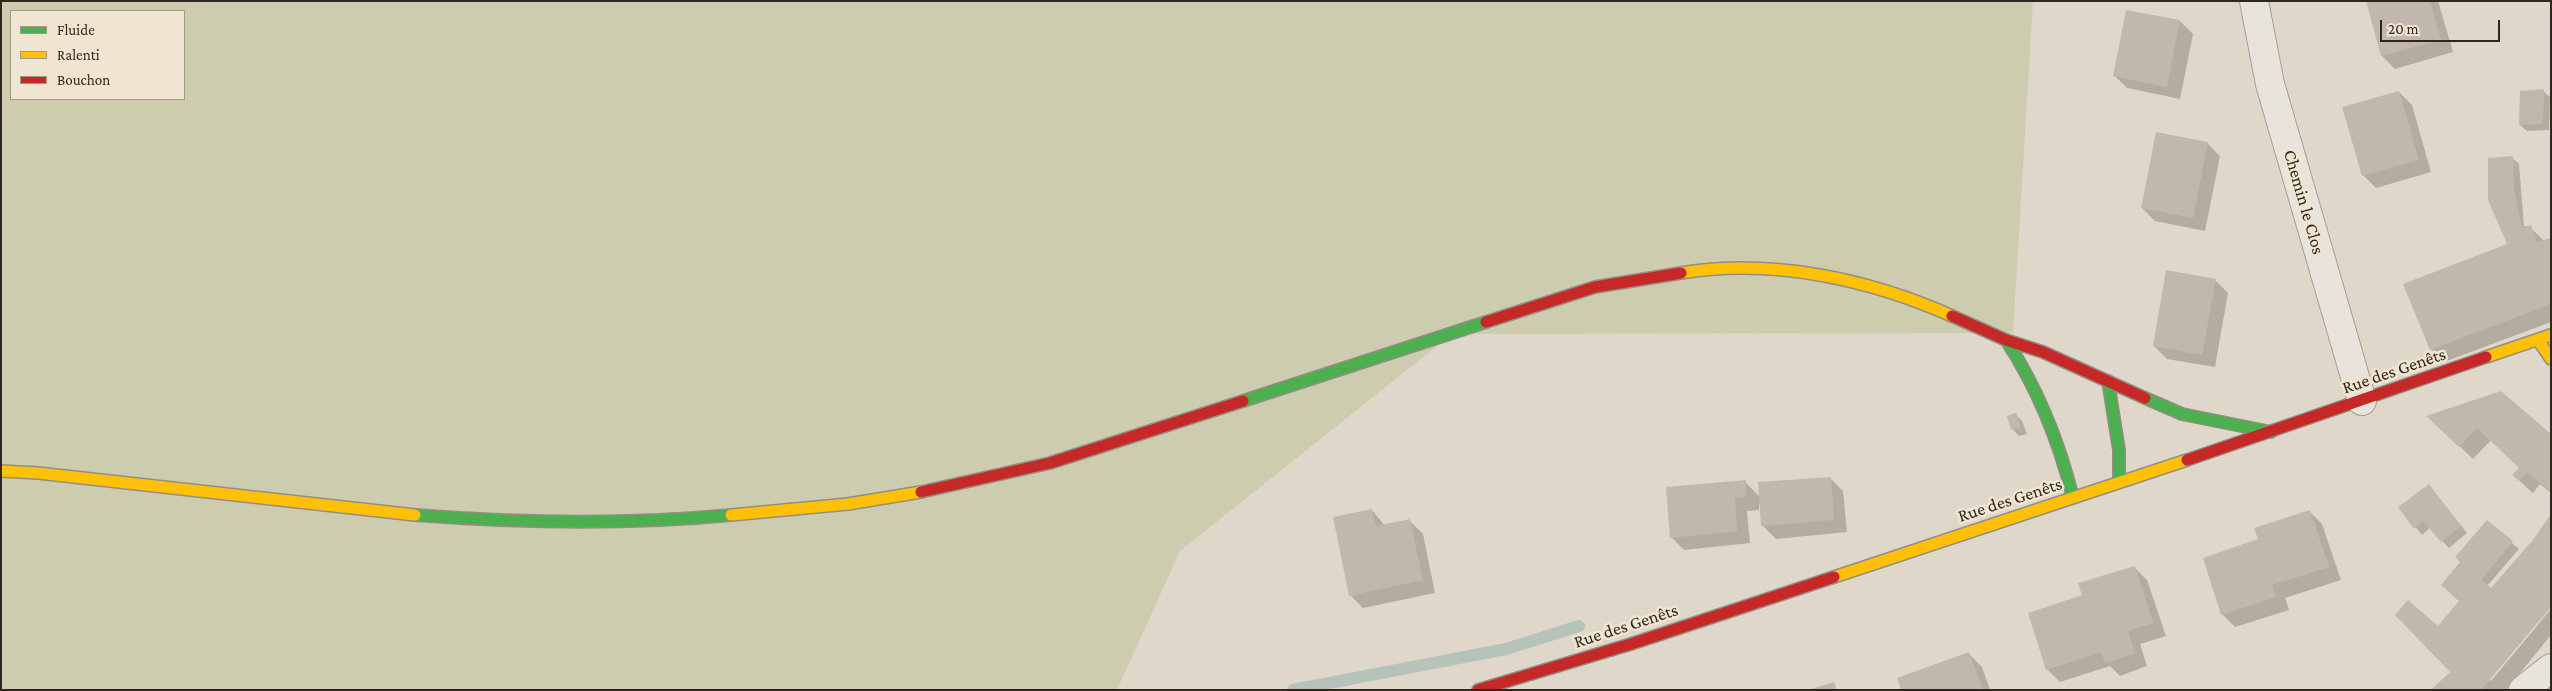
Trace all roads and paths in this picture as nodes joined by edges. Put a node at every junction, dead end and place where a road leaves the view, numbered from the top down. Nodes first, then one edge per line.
1 (2254, 1) edge
2 (2551, 335) edge
3 (2006, 340) junction
4 (2538, 340) junction
5 (2551, 359) edge
6 (2108, 381) junction
7 (2362, 400) junction
8 (2270, 432) junction
9 (1, 471) edge
10 (2119, 482) junction
11 (2073, 498) junction
12 (2551, 668) edge
13 (1478, 690) edge
14 (2523, 690) edge

1 - 7 street, Chemin le Clos
2 - 4 street, Rue des Genêts
3 - 6 street
3 - 9 street
3 - 11 street
4 - 5 street
4 - 7 street, Rue des Genêts
6 - 8 street
6 - 10 street
7 - 8 street, Rue des Genêts
8 - 10 street, Rue des Genêts
10 - 11 street, Rue des Genêts
11 - 13 street, Rue des Genêts
12 - 14 street

